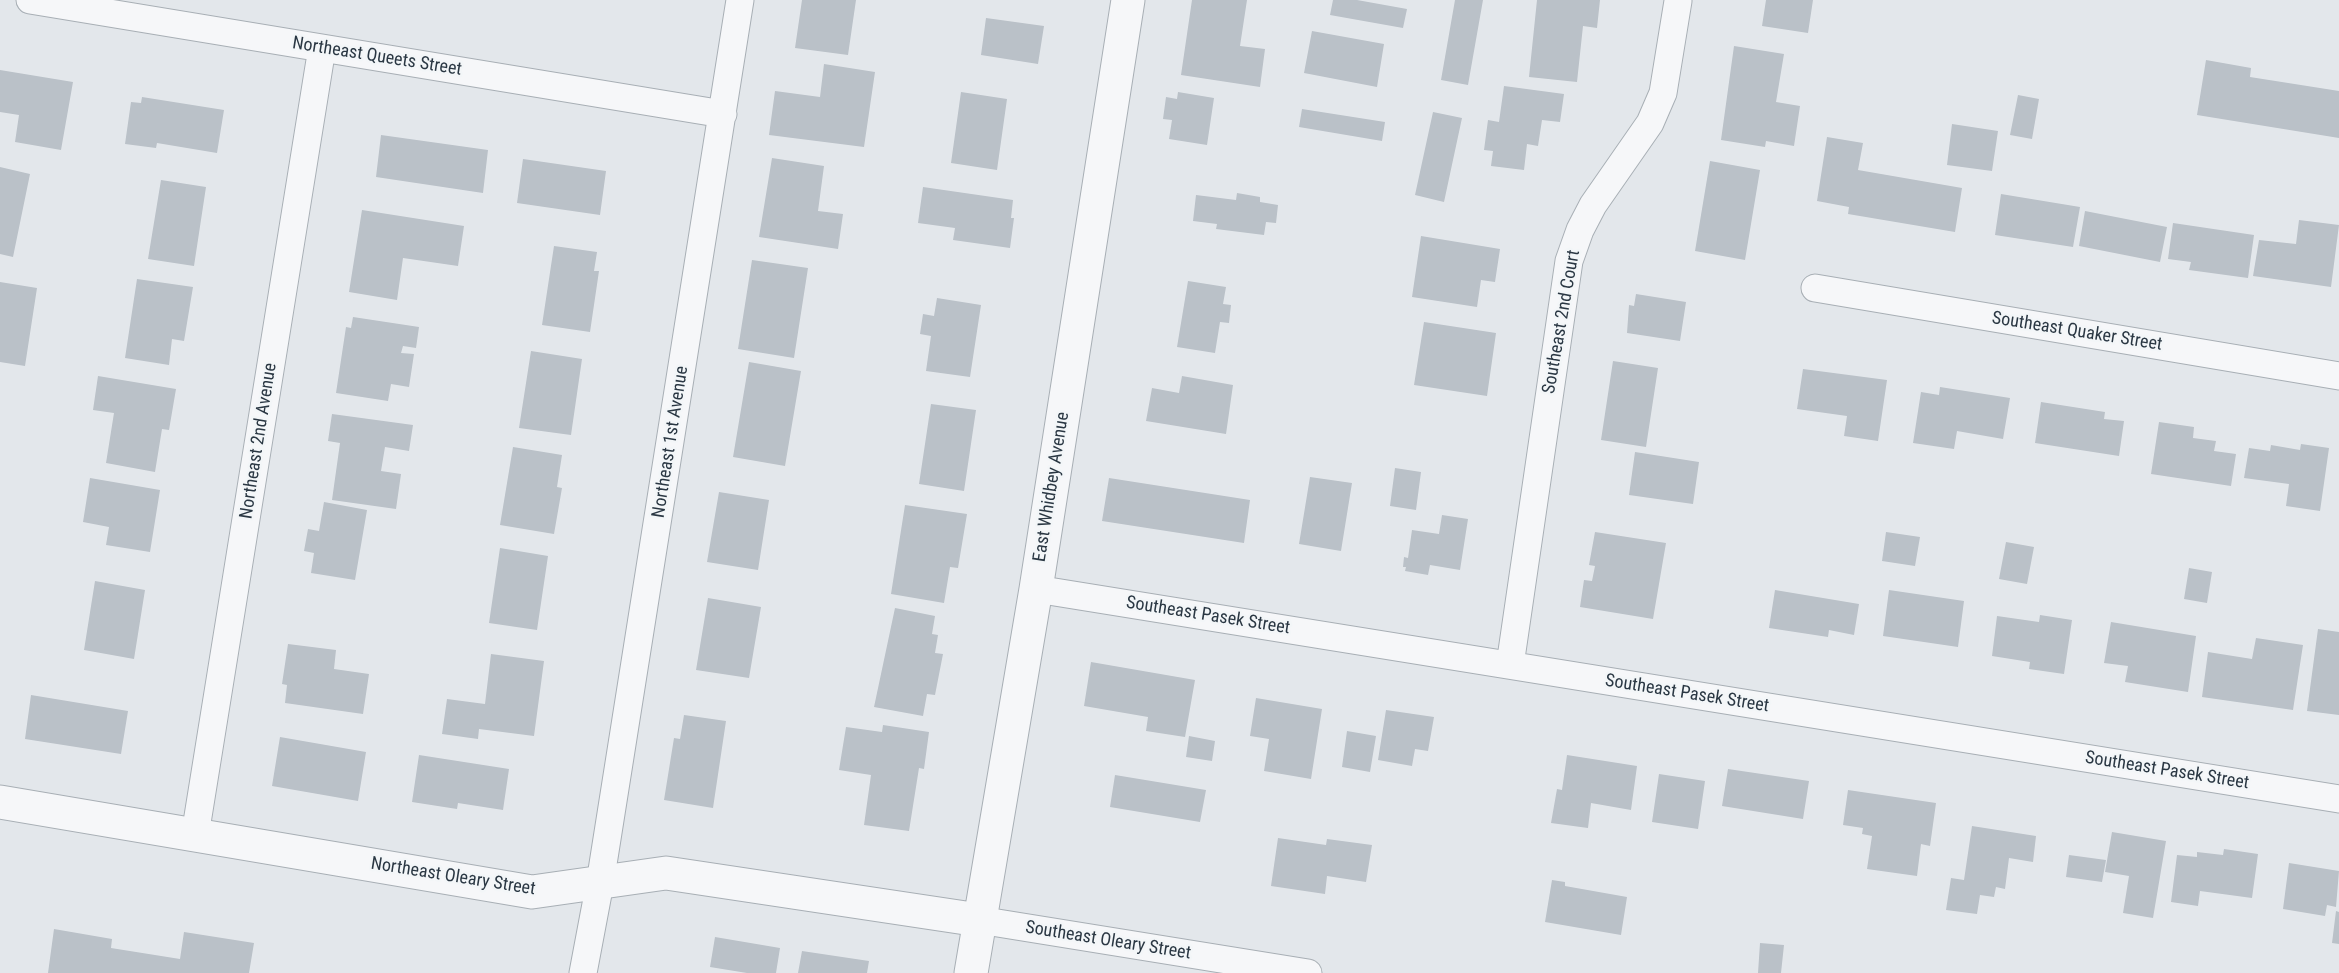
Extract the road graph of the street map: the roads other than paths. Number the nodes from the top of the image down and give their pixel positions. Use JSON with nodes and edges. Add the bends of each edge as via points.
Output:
{"nodes":[{"id":1,"x":30,"y":0,"type":"edge"},
{"id":2,"x":740,"y":0,"type":"edge"},
{"id":3,"x":1128,"y":0,"type":"edge"},
{"id":4,"x":1678,"y":1,"type":"edge"},
{"id":5,"x":322,"y":48,"type":"junction"},
{"id":6,"x":723,"y":114,"type":"junction"},
{"id":7,"x":1815,"y":288,"type":"dead end"},
{"id":8,"x":2339,"y":376,"type":"edge"},
{"id":9,"x":1036,"y":589,"type":"junction"},
{"id":10,"x":1510,"y":665,"type":"junction"},
{"id":11,"x":2339,"y":799,"type":"edge"},
{"id":12,"x":0,"y":802,"type":"edge"},
{"id":13,"x":195,"y":835,"type":"junction"},
{"id":14,"x":600,"y":883,"type":"junction"},
{"id":15,"x":979,"y":920,"type":"junction"},
{"id":16,"x":583,"y":973,"type":"edge"},
{"id":17,"x":970,"y":973,"type":"edge"},
{"id":18,"x":1308,"y":973,"type":"edge"}],
"edges":[{"from":1,"to":5,"type":"street","name":"Northeast Queets Street"},
{"from":2,"to":6,"type":"street","name":"Northeast 1st Avenue"},
{"from":3,"to":9,"type":"street","name":"East Whidbey Avenue"},
{"from":4,"to":10,"type":"street","name":"Southeast 2nd Court","via":[[1663,93],[1650,123],[1593,205],[1569,261]]},
{"from":5,"to":6,"type":"street","name":"Northeast Queets Street"},
{"from":5,"to":13,"type":"street","name":"Northeast 2nd Avenue"},
{"from":6,"to":14,"type":"street","name":"Northeast 1st Avenue"},
{"from":7,"to":8,"type":"street","name":"Southeast Quaker Street"},
{"from":9,"to":10,"type":"street","name":"Southeast Pasek Street"},
{"from":9,"to":15,"type":"street","name":"East Whidbey Avenue"},
{"from":10,"to":11,"type":"street","name":"Southeast Pasek Street"},
{"from":12,"to":13,"type":"street","name":"Northeast Oleary Street"},
{"from":13,"to":14,"type":"street","name":"Northeast Oleary Street","via":[[532,891]]},
{"from":14,"to":15,"type":"street","name":"Northeast Oleary Street","via":[[666,873]]},
{"from":14,"to":16,"type":"street","name":"Northeast 1st Avenue"},
{"from":15,"to":17,"type":"street","name":"East Whidbey Avenue"},
{"from":15,"to":18,"type":"street","name":"Southeast Oleary Street"}]}
